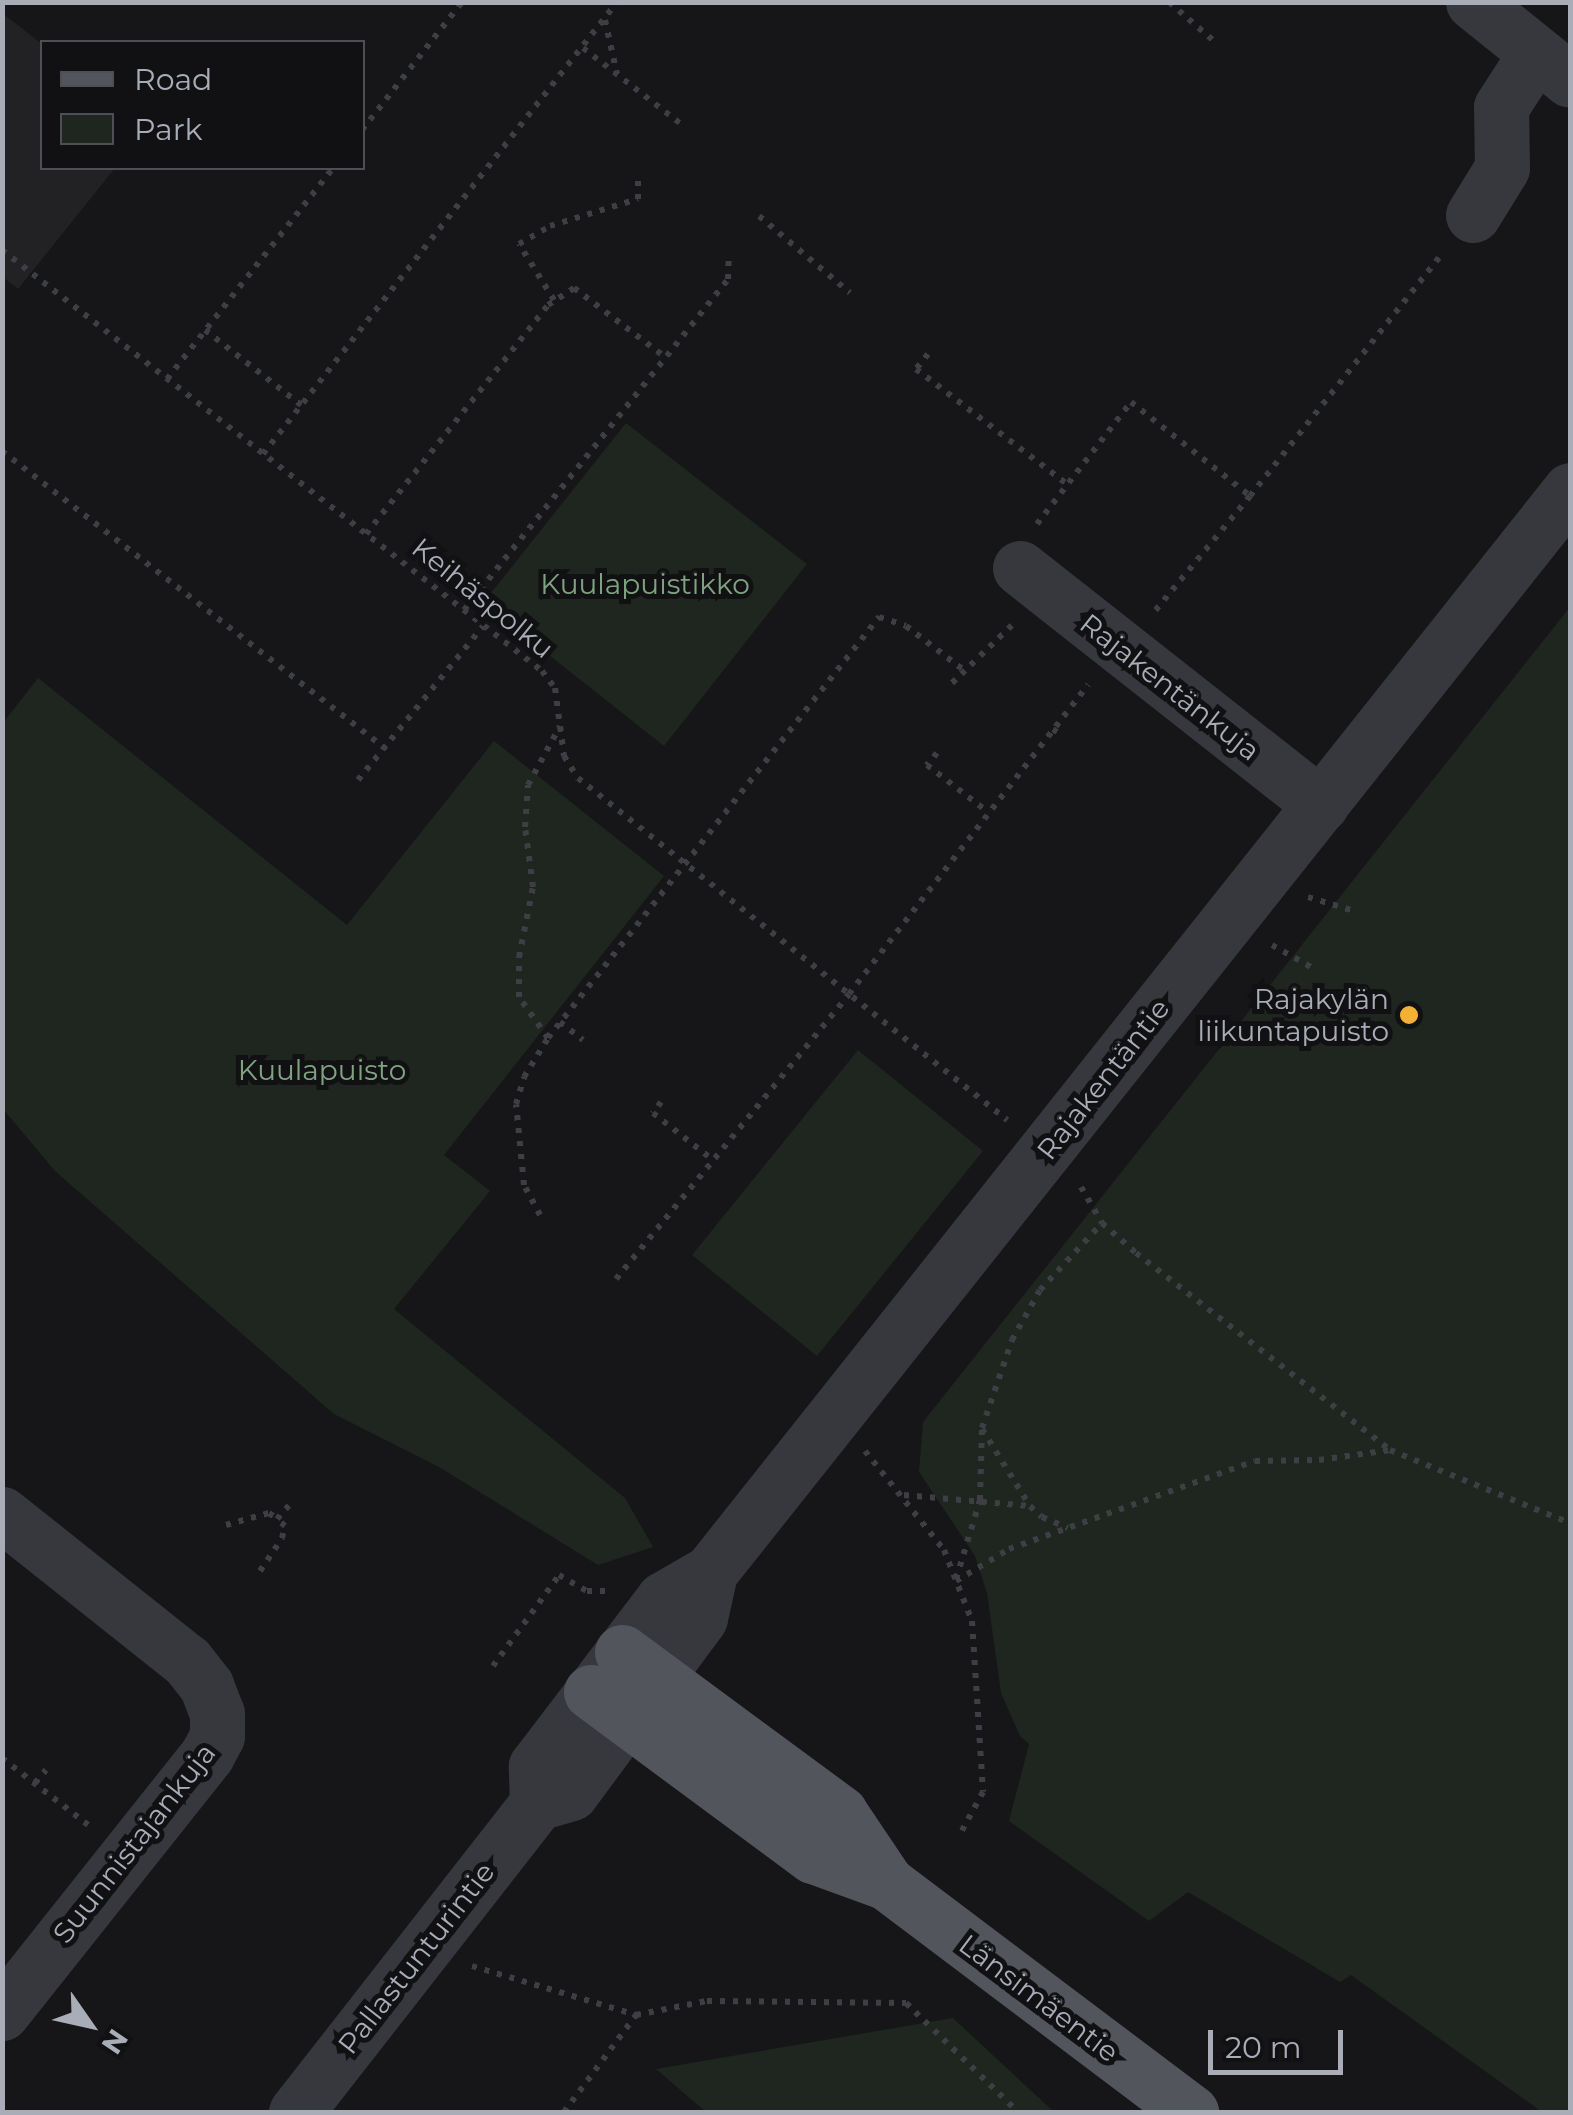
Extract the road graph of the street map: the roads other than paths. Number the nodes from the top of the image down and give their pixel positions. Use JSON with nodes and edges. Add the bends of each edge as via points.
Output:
{"nodes":[{"id":1,"x":1473,"y":2,"type":"edge"},
{"id":2,"x":1553,"y":67,"type":"edge"},
{"id":3,"x":1473,"y":215,"type":"road end"},
{"id":4,"x":1570,"y":490,"type":"edge"},
{"id":5,"x":1033,"y":562,"type":"road end"},
{"id":6,"x":1321,"y":806,"type":"junction"},
{"id":7,"x":2,"y":1514,"type":"edge"},
{"id":8,"x":624,"y":1685,"type":"junction"},
{"id":9,"x":2,"y":2012,"type":"edge"},
{"id":10,"x":296,"y":2112,"type":"edge"},
{"id":11,"x":1190,"y":2112,"type":"edge"}],
"edges":[{"from":1,"to":2,"type":"street"},
{"from":2,"to":3,"type":"street","via":[[1501,108],[1502,168]]},
{"from":4,"to":6,"type":"street","name":"Rajakentäntie"},
{"from":5,"to":6,"type":"street","name":"Rajakentänkuja","via":[[1123,649]]},
{"from":6,"to":8,"type":"street","name":"Rajakentäntie","via":[[710,1572],[700,1618]]},
{"from":7,"to":9,"type":"street","name":"Suunnistajankuja","via":[[187,1661],[206,1684],[217,1736]]},
{"from":8,"to":10,"type":"street","name":"Pallastunturintie","via":[[536,1766],[536,1802]]},
{"from":8,"to":11,"type":"main road","name":"Länsimäentie","via":[[840,1813],[887,1883]]}]}
